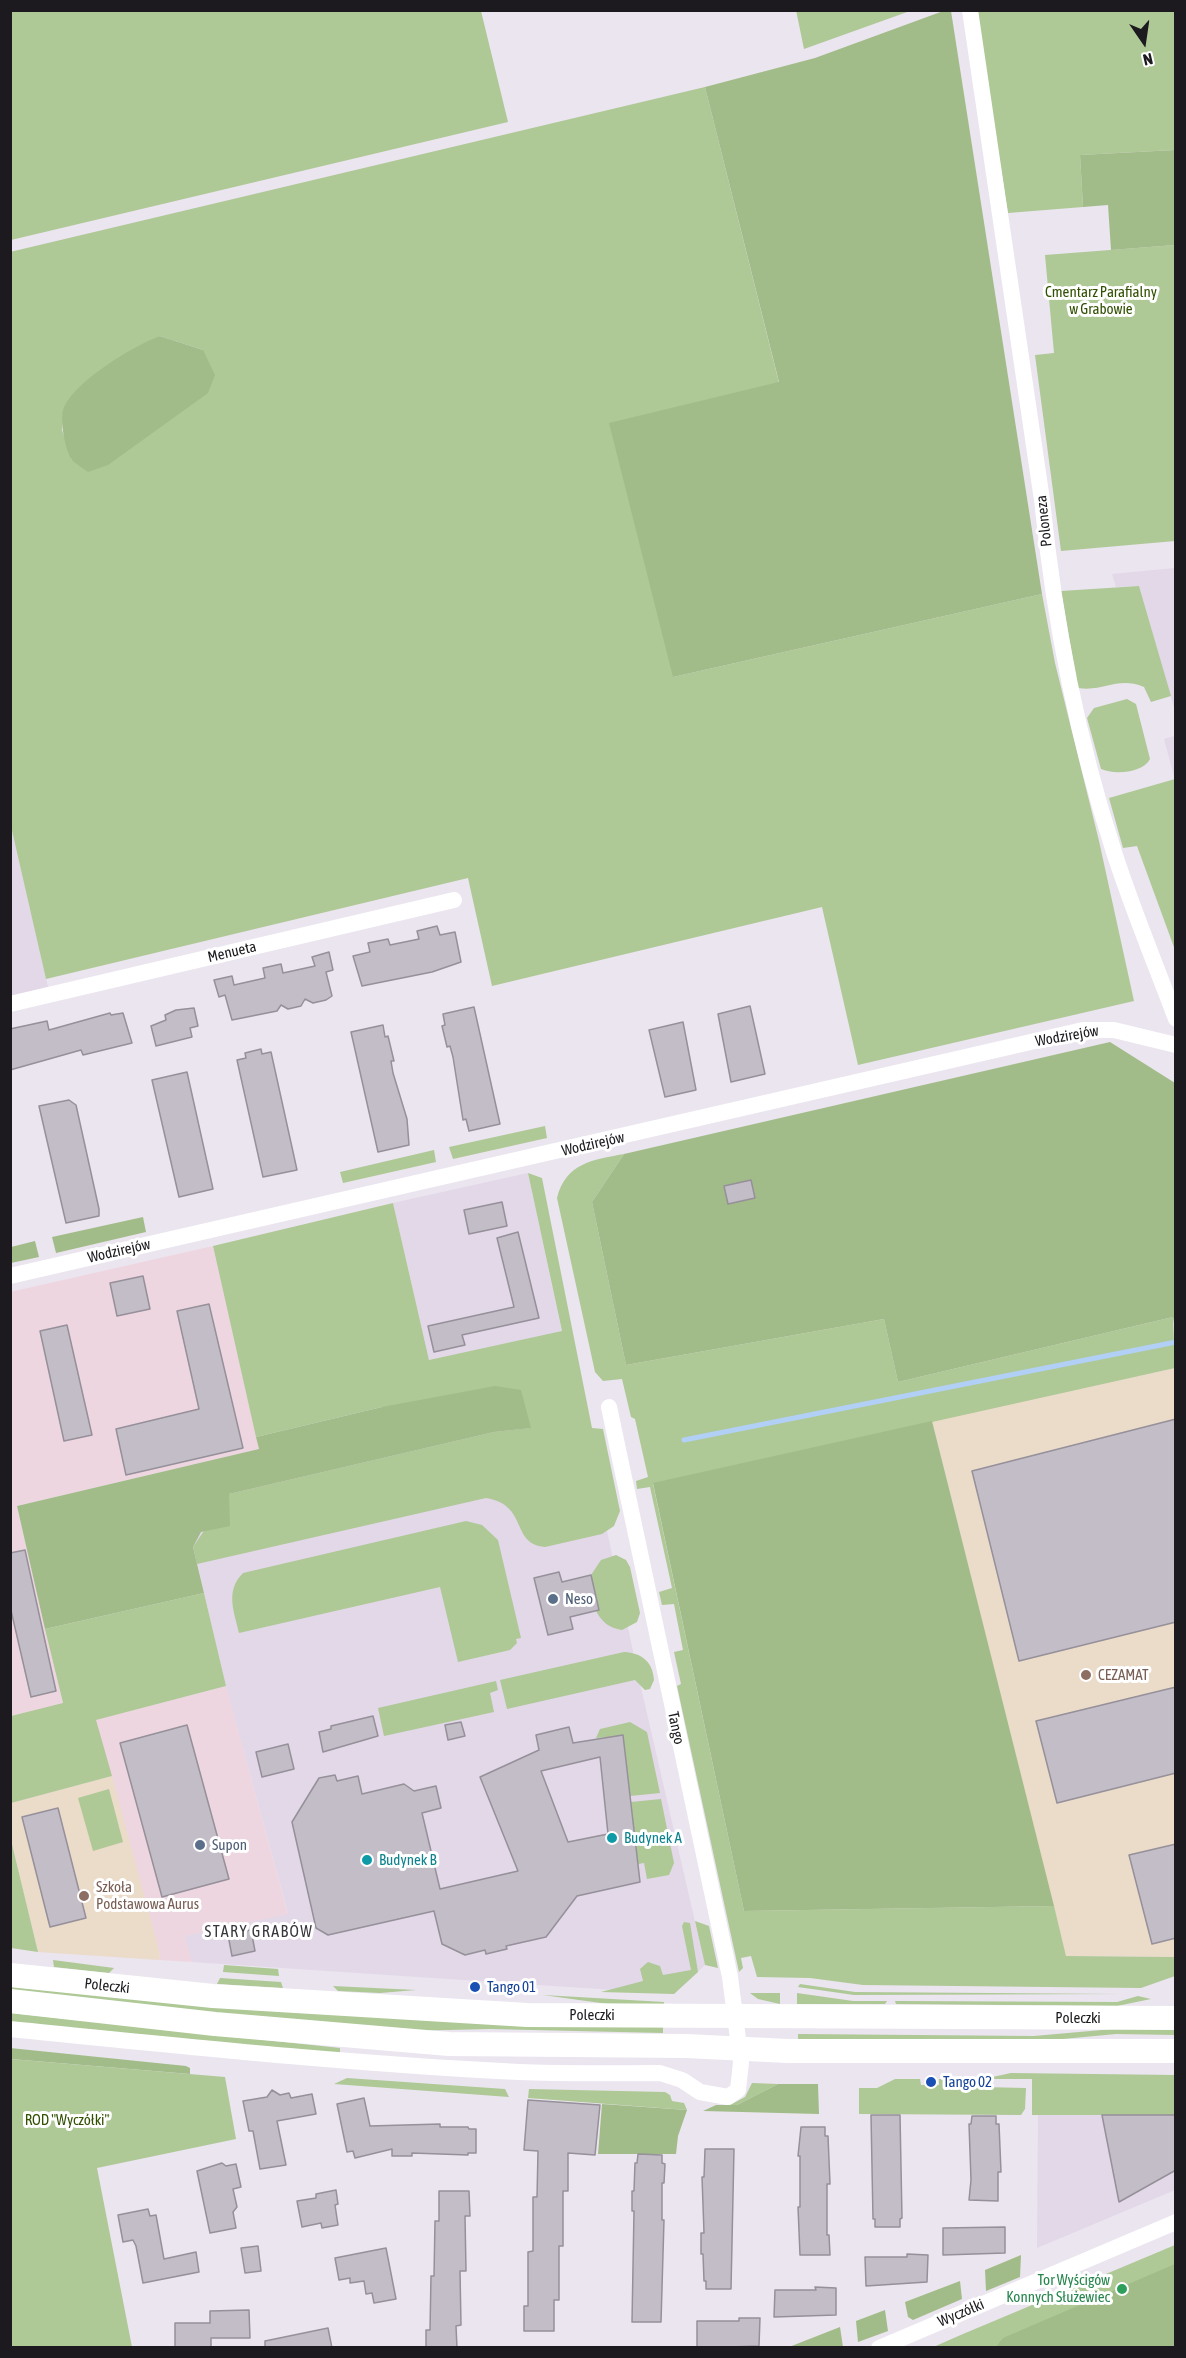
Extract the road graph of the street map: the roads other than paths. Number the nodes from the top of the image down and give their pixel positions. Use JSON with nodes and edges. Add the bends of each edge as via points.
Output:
{"nodes":[{"id":1,"x":969,"y":10,"type":"edge"},
{"id":2,"x":454,"y":900,"type":"dead end"},
{"id":3,"x":10,"y":1004,"type":"edge"},
{"id":4,"x":1176,"y":1019,"type":"edge"},
{"id":5,"x":1176,"y":1045,"type":"edge"},
{"id":6,"x":10,"y":1276,"type":"edge"},
{"id":7,"x":609,"y":1407,"type":"dead end"},
{"id":8,"x":10,"y":1975,"type":"edge"},
{"id":9,"x":10,"y":2001,"type":"edge"},
{"id":10,"x":736,"y":2016,"type":"junction"},
{"id":11,"x":1176,"y":2018,"type":"edge"},
{"id":12,"x":10,"y":2029,"type":"edge"},
{"id":13,"x":739,"y":2050,"type":"junction"},
{"id":14,"x":1176,"y":2051,"type":"edge"},
{"id":15,"x":1176,"y":2222,"type":"edge"},
{"id":16,"x":879,"y":2348,"type":"edge"}],
"edges":[{"from":1,"to":4,"type":"street","name":"Poloneza","via":[[1064,660],[1114,854]]},
{"from":2,"to":3,"type":"street","name":"Menueta"},
{"from":5,"to":6,"type":"street","name":"Wodzirejów","via":[[1114,1030],[1083,1030]]},
{"from":7,"to":10,"type":"street","name":"Tango"},
{"from":8,"to":10,"type":"main road","name":"Poleczki","via":[[213,1996],[497,2013]]},
{"from":9,"to":13,"type":"main road","name":"Poleczki","via":[[449,2044]]},
{"from":10,"to":11,"type":"main road","name":"Poleczki"},
{"from":10,"to":13,"type":"street","name":"Tango"},
{"from":12,"to":13,"type":"street","via":[[442,2068],[660,2073],[682,2080],[700,2092],[728,2097],[738,2090]]},
{"from":13,"to":14,"type":"main road","name":"Poleczki"},
{"from":15,"to":16,"type":"street","name":"Wyczółki"}]}
